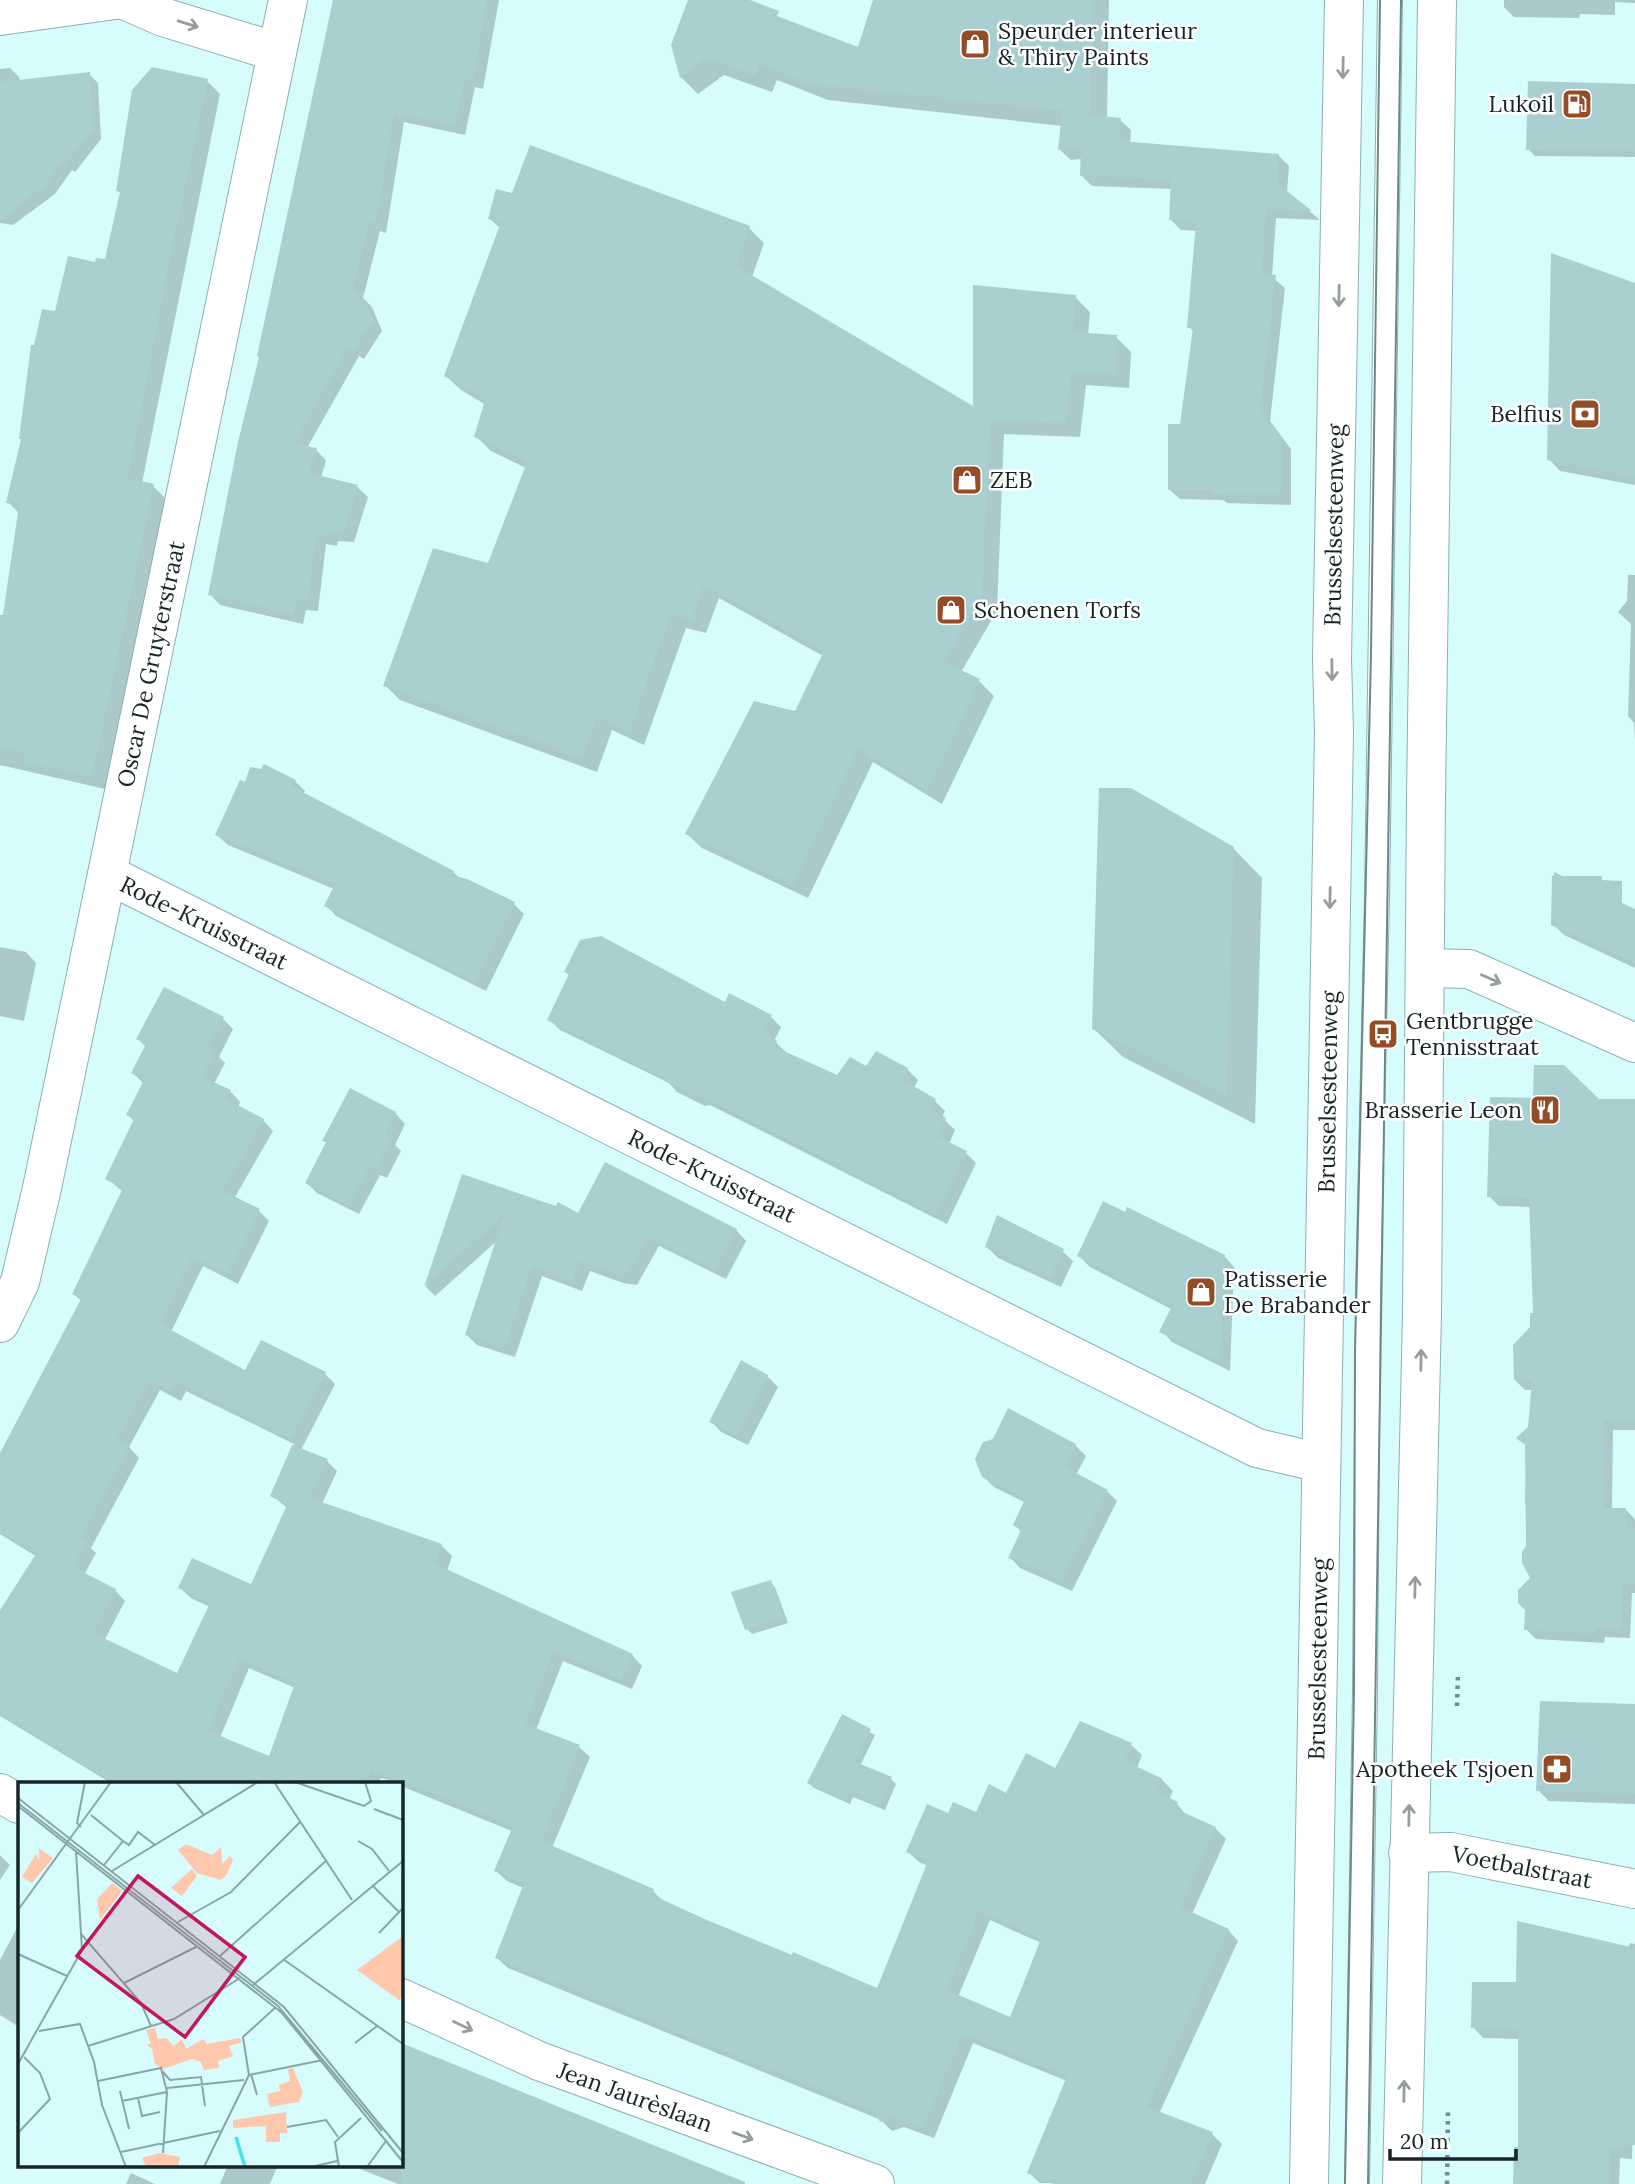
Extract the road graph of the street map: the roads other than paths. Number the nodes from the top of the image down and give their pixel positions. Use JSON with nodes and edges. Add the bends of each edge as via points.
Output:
{"nodes":[{"id":1,"x":116,"y":0,"type":"edge"},
{"id":2,"x":124,"y":0,"type":"edge"},
{"id":3,"x":288,"y":0,"type":"edge"},
{"id":4,"x":1344,"y":0,"type":"edge"},
{"id":5,"x":1390,"y":0,"type":"edge"},
{"id":6,"x":1437,"y":0,"type":"edge"},
{"id":7,"x":0,"y":16,"type":"edge"},
{"id":8,"x":277,"y":52,"type":"junction"},
{"id":9,"x":107,"y":874,"type":"junction"},
{"id":10,"x":1425,"y":968,"type":"junction"},
{"id":11,"x":1635,"y":1043,"type":"edge"},
{"id":12,"x":0,"y":1323,"type":"edge"},
{"id":13,"x":1321,"y":1463,"type":"junction"},
{"id":14,"x":0,"y":1793,"type":"edge"},
{"id":15,"x":18,"y":1803,"type":"edge"},
{"id":16,"x":1408,"y":1853,"type":"junction"},
{"id":17,"x":1635,"y":1889,"type":"edge"},
{"id":18,"x":402,"y":1998,"type":"edge"},
{"id":19,"x":875,"y":2184,"type":"edge"},
{"id":20,"x":1310,"y":2184,"type":"edge"},
{"id":21,"x":1357,"y":2184,"type":"edge"},
{"id":22,"x":1402,"y":2184,"type":"edge"}],
"edges":[{"from":1,"to":7,"type":"main road"},
{"from":2,"to":8,"type":"main road","one_way":true,"via":[[163,17]]},
{"from":3,"to":8,"type":"main road","name":"Oscar De Gruyterstraat"},
{"from":4,"to":13,"type":"main road","name":"Brusselsesteenweg","one_way":true},
{"from":5,"to":21,"type":"lane"},
{"from":6,"to":10,"type":"main road"},
{"from":8,"to":9,"type":"main road","name":"Oscar De Gruyterstraat"},
{"from":9,"to":12,"type":"main road","name":"Oscar De Gruyterstraat","via":[[20,1282]]},
{"from":9,"to":13,"type":"main road","name":"Rode-Kruisstraat","via":[[1257,1448]]},
{"from":10,"to":11,"type":"main road","one_way":true,"via":[[1469,968]]},
{"from":16,"to":10,"type":"main road","one_way":true,"via":[[1422,1314]]},
{"from":13,"to":20,"type":"main road","name":"Brusselsesteenweg"},
{"from":14,"to":15,"type":"main road"},
{"from":16,"to":17,"type":"main road","name":"Voetbalstraat","via":[[1451,1852]]},
{"from":22,"to":16,"type":"main road","one_way":true},
{"from":18,"to":19,"type":"main road","name":"Jean Jaurèslaan","one_way":true,"via":[[539,2062]]}]}
